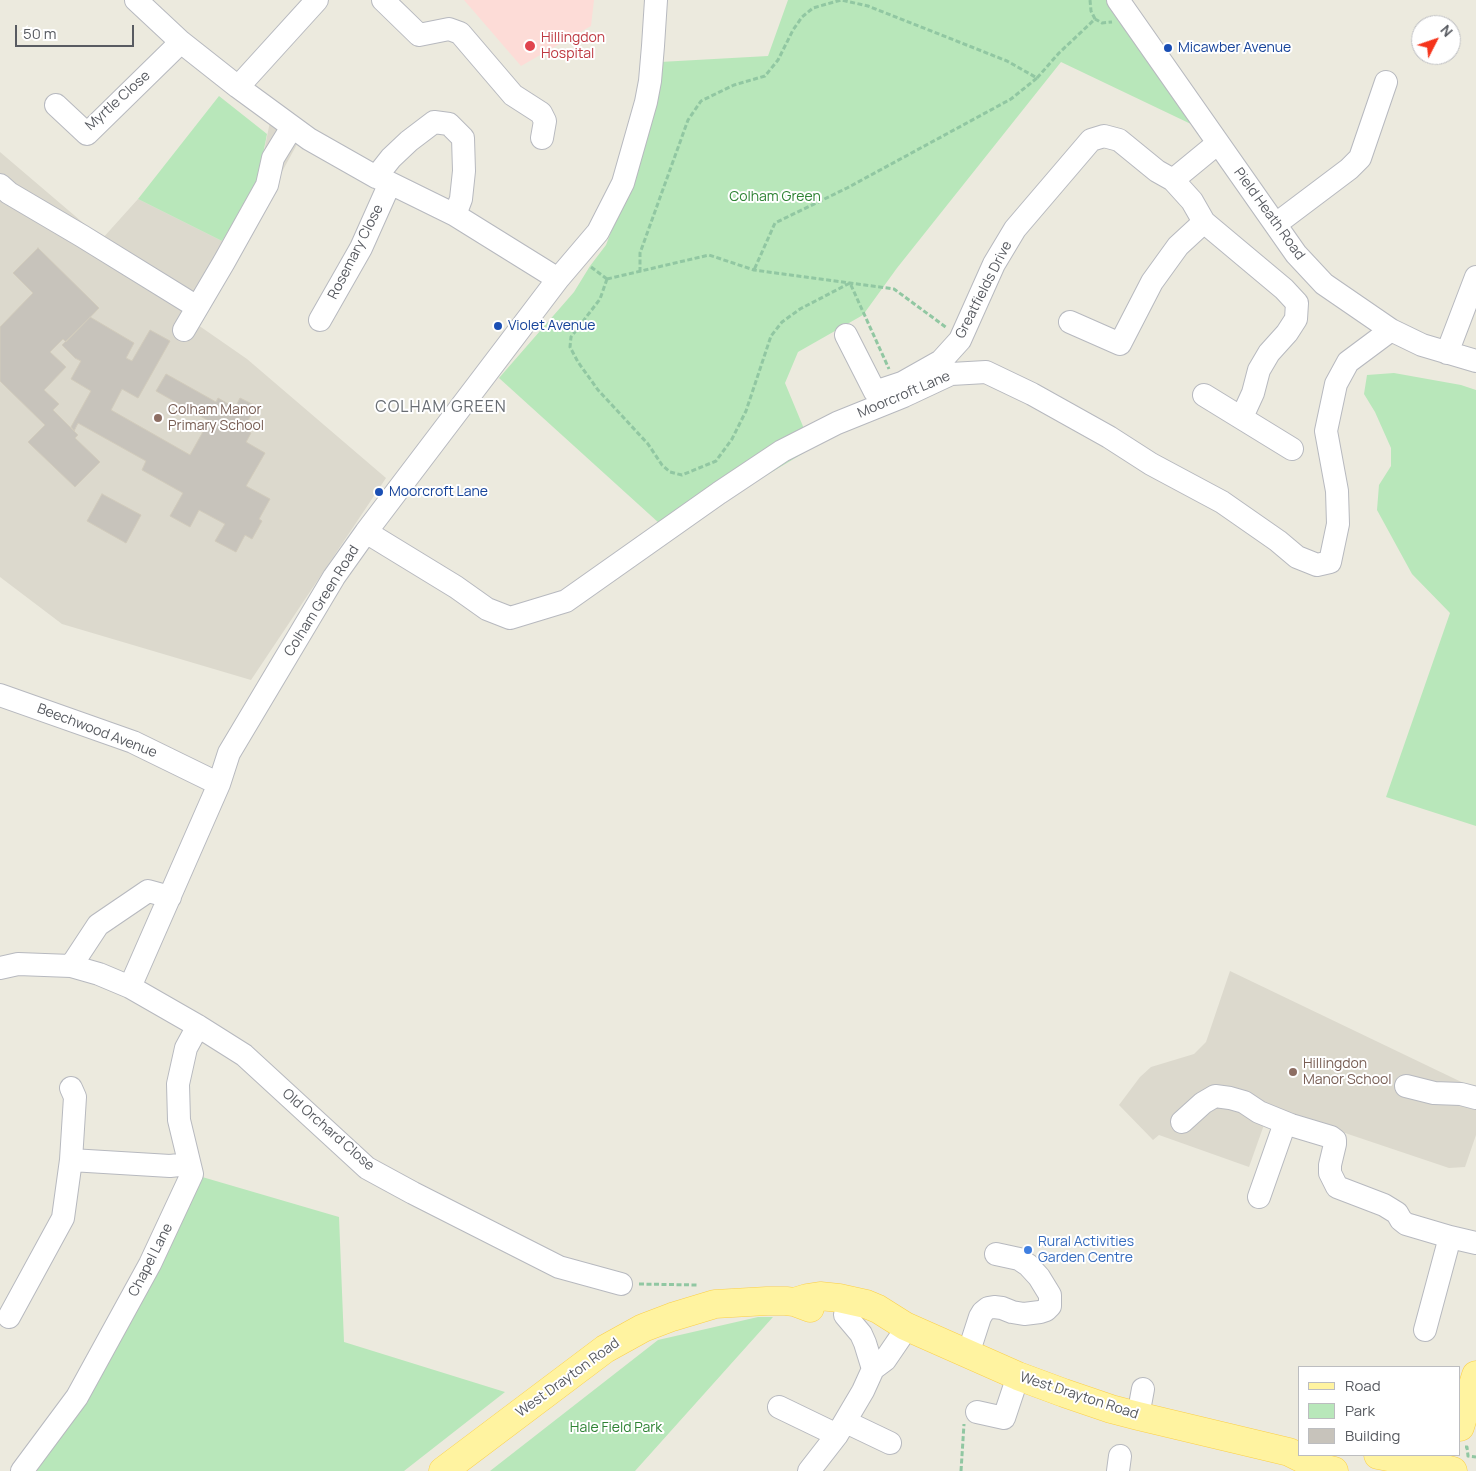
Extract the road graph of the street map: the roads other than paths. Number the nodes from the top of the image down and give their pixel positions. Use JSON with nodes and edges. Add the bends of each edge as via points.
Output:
{"nodes":[{"id":1,"x":136,"y":0,"type":"edge"},
{"id":2,"x":317,"y":0,"type":"edge"},
{"id":3,"x":382,"y":0,"type":"edge"},
{"id":4,"x":656,"y":0,"type":"edge"},
{"id":5,"x":1118,"y":5,"type":"edge"},
{"id":6,"x":181,"y":42,"type":"junction"},
{"id":7,"x":1386,"y":82,"type":"dead end"},
{"id":8,"x":238,"y":87,"type":"junction"},
{"id":9,"x":56,"y":105,"type":"dead end"},
{"id":10,"x":292,"y":127,"type":"junction"},
{"id":11,"x":542,"y":138,"type":"dead end"},
{"id":12,"x":1218,"y":143,"type":"junction"},
{"id":13,"x":383,"y":180,"type":"junction"},
{"id":14,"x":1172,"y":180,"type":"junction"},
{"id":15,"x":0,"y":185,"type":"edge"},
{"id":16,"x":455,"y":215,"type":"junction"},
{"id":17,"x":1204,"y":222,"type":"junction"},
{"id":18,"x":1276,"y":224,"type":"junction"},
{"id":19,"x":1476,"y":277,"type":"edge"},
{"id":20,"x":558,"y":279,"type":"junction"},
{"id":21,"x":197,"y":307,"type":"junction"},
{"id":22,"x":320,"y":320,"type":"dead end"},
{"id":23,"x":1070,"y":322,"type":"dead end"},
{"id":24,"x":184,"y":330,"type":"dead end"},
{"id":25,"x":1391,"y":330,"type":"junction"},
{"id":26,"x":846,"y":335,"type":"dead end"},
{"id":27,"x":1447,"y":353,"type":"junction"},
{"id":28,"x":1476,"y":361,"type":"edge"},
{"id":29,"x":1204,"y":395,"type":"dead end"},
{"id":30,"x":1242,"y":418,"type":"junction"},
{"id":31,"x":1292,"y":449,"type":"dead end"},
{"id":32,"x":366,"y":532,"type":"junction"},
{"id":33,"x":0,"y":695,"type":"edge"},
{"id":34,"x":219,"y":784,"type":"junction"},
{"id":35,"x":170,"y":897,"type":"junction"},
{"id":36,"x":71,"y":966,"type":"junction"},
{"id":37,"x":0,"y":968,"type":"edge"},
{"id":38,"x":130,"y":987,"type":"junction"},
{"id":39,"x":198,"y":1026,"type":"junction"},
{"id":40,"x":1406,"y":1086,"type":"dead end"},
{"id":41,"x":71,"y":1088,"type":"dead end"},
{"id":42,"x":1476,"y":1098,"type":"edge"},
{"id":43,"x":1182,"y":1122,"type":"dead end"},
{"id":44,"x":1285,"y":1122,"type":"junction"},
{"id":45,"x":71,"y":1160,"type":"junction"},
{"id":46,"x":189,"y":1164,"type":"junction"},
{"id":47,"x":1258,"y":1196,"type":"dead end"},
{"id":48,"x":1450,"y":1237,"type":"junction"},
{"id":49,"x":1476,"y":1243,"type":"edge"},
{"id":50,"x":996,"y":1254,"type":"dead end"},
{"id":51,"x":621,"y":1284,"type":"road end"},
{"id":52,"x":794,"y":1302,"type":"junction"},
{"id":53,"x":845,"y":1315,"type":"junction"},
{"id":54,"x":8,"y":1317,"type":"dead end"},
{"id":55,"x":905,"y":1326,"type":"junction"},
{"id":56,"x":1425,"y":1330,"type":"dead end"},
{"id":57,"x":968,"y":1354,"type":"junction"},
{"id":58,"x":873,"y":1369,"type":"junction"},
{"id":59,"x":1476,"y":1375,"type":"edge"},
{"id":60,"x":1018,"y":1376,"type":"junction"},
{"id":61,"x":1143,"y":1389,"type":"dead end"},
{"id":62,"x":779,"y":1407,"type":"dead end"},
{"id":63,"x":977,"y":1412,"type":"road end"},
{"id":64,"x":1462,"y":1415,"type":"edge"},
{"id":65,"x":1138,"y":1416,"type":"junction"},
{"id":66,"x":842,"y":1428,"type":"junction"},
{"id":67,"x":890,"y":1443,"type":"dead end"},
{"id":68,"x":1294,"y":1451,"type":"edge"},
{"id":69,"x":1302,"y":1456,"type":"edge"},
{"id":70,"x":1383,"y":1456,"type":"edge"},
{"id":71,"x":1455,"y":1456,"type":"edge"},
{"id":72,"x":22,"y":1471,"type":"edge"},
{"id":73,"x":443,"y":1471,"type":"edge"},
{"id":74,"x":809,"y":1471,"type":"edge"},
{"id":75,"x":1334,"y":1471,"type":"edge"},
{"id":76,"x":1454,"y":1471,"type":"edge"}],
"edges":[{"from":1,"to":6,"type":"street"},
{"from":2,"to":8,"type":"street"},
{"from":3,"to":11,"type":"street","via":[[419,36],[449,29],[460,33],[513,95],[541,113],[545,122]]},
{"from":4,"to":20,"type":"street","name":"Colham Green Road","via":[[650,81],[623,183],[594,236]]},
{"from":5,"to":12,"type":"street","name":"Pield Heath Road"},
{"from":6,"to":8,"type":"street"},
{"from":6,"to":9,"type":"street","name":"Myrtle Close","via":[[86,134]]},
{"from":7,"to":18,"type":"street","via":[[1360,158]]},
{"from":8,"to":10,"type":"street"},
{"from":10,"to":13,"type":"street"},
{"from":10,"to":21,"type":"street","via":[[273,158],[267,185]]},
{"from":12,"to":14,"type":"street"},
{"from":12,"to":18,"type":"street","name":"Pield Heath Road"},
{"from":13,"to":16,"type":"street"},
{"from":13,"to":16,"type":"street","name":"Rosemary Close","via":[[391,158],[409,141],[434,122],[449,124],[463,138],[464,171],[461,199]]},
{"from":13,"to":22,"type":"street","name":"Rosemary Close","via":[[361,248]]},
{"from":14,"to":17,"type":"street","name":"Greatfields Drive","via":[[1192,201]]},
{"from":14,"to":26,"type":"street","name":"Greatfields Drive","via":[[1119,140],[1104,136],[1091,140],[1016,229],[994,264],[960,340],[940,361],[902,383],[875,392]]},
{"from":15,"to":21,"type":"street"},
{"from":16,"to":20,"type":"street"},
{"from":17,"to":23,"type":"street","via":[[1178,246],[1152,282],[1120,344]]},
{"from":17,"to":30,"type":"street","name":"Greatfields Drive","via":[[1297,303],[1296,319],[1259,370]]},
{"from":18,"to":25,"type":"street","name":"Pield Heath Road","via":[[1296,254],[1324,284]]},
{"from":19,"to":27,"type":"street"},
{"from":20,"to":32,"type":"street","name":"Colham Green Road"},
{"from":21,"to":24,"type":"street"},
{"from":25,"to":27,"type":"street","name":"Pield Heath Road"},
{"from":25,"to":32,"type":"street","name":"Moorcroft Lane","via":[[1348,362],[1336,384],[1326,431],[1337,491],[1338,524],[1330,562],[1317,565],[1297,557],[1222,502],[1032,394],[986,372],[951,374],[782,450],[566,601],[510,618],[487,608]]},
{"from":27,"to":28,"type":"street","name":"Pield Heath Road"},
{"from":29,"to":30,"type":"street"},
{"from":30,"to":31,"type":"street"},
{"from":32,"to":34,"type":"street","name":"Colham Green Road","via":[[334,577],[229,753]]},
{"from":33,"to":34,"type":"street","name":"Beechwood Avenue","via":[[133,742]]},
{"from":34,"to":35,"type":"street","name":"Colham Green Road"},
{"from":35,"to":36,"type":"street","via":[[148,891],[98,925]]},
{"from":35,"to":38,"type":"street","name":"Colham Green Road"},
{"from":36,"to":37,"type":"street","name":"Old Orchard Close","via":[[18,964]]},
{"from":36,"to":38,"type":"street","name":"Old Orchard Close"},
{"from":38,"to":39,"type":"street","name":"Old Orchard Close"},
{"from":39,"to":46,"type":"street","name":"Chapel Lane","via":[[186,1048],[178,1084],[179,1120]]},
{"from":39,"to":51,"type":"street","name":"Old Orchard Close","via":[[244,1055],[367,1168],[559,1267]]},
{"from":40,"to":42,"type":"street"},
{"from":41,"to":45,"type":"street","via":[[75,1097]]},
{"from":43,"to":44,"type":"street","via":[[1215,1096],[1244,1102]]},
{"from":44,"to":47,"type":"street"},
{"from":44,"to":48,"type":"street","via":[[1335,1140],[1330,1174],[1337,1187],[1391,1208],[1406,1224]]},
{"from":45,"to":46,"type":"street","via":[[170,1166]]},
{"from":45,"to":54,"type":"street","via":[[63,1218]]},
{"from":46,"to":72,"type":"street","name":"Chapel Lane","via":[[192,1174],[146,1272],[77,1397]]},
{"from":48,"to":49,"type":"street"},
{"from":48,"to":56,"type":"street"},
{"from":50,"to":57,"type":"street","via":[[1019,1259],[1028,1265],[1050,1295],[1050,1306],[1040,1312],[1024,1314],[988,1308],[980,1317]]},
{"from":52,"to":53,"type":"main road","name":"West Drayton Road","via":[[814,1310]]},
{"from":52,"to":55,"type":"main road","name":"West Drayton Road","via":[[820,1296],[839,1298],[866,1304]]},
{"from":52,"to":73,"type":"main road","name":"West Drayton Road","via":[[715,1304],[629,1335],[605,1349]]},
{"from":53,"to":55,"type":"main road","name":"West Drayton Road"},
{"from":53,"to":58,"type":"street","via":[[866,1343]]},
{"from":55,"to":57,"type":"main road","name":"West Drayton Road"},
{"from":55,"to":58,"type":"street","via":[[885,1360]]},
{"from":57,"to":60,"type":"main road","name":"West Drayton Road"},
{"from":58,"to":66,"type":"street"},
{"from":59,"to":64,"type":"main road"},
{"from":60,"to":63,"type":"street","via":[[1004,1418]]},
{"from":60,"to":65,"type":"main road","name":"West Drayton Road"},
{"from":61,"to":65,"type":"street"},
{"from":62,"to":66,"type":"street"},
{"from":65,"to":68,"type":"main road","name":"West Drayton Road"},
{"from":66,"to":67,"type":"street"},
{"from":66,"to":74,"type":"street"},
{"from":69,"to":75,"type":"main road","name":"West Drayton Road","via":[[1321,1468]]},
{"from":70,"to":76,"type":"main road"},
{"from":71,"to":76,"type":"main road"}]}
